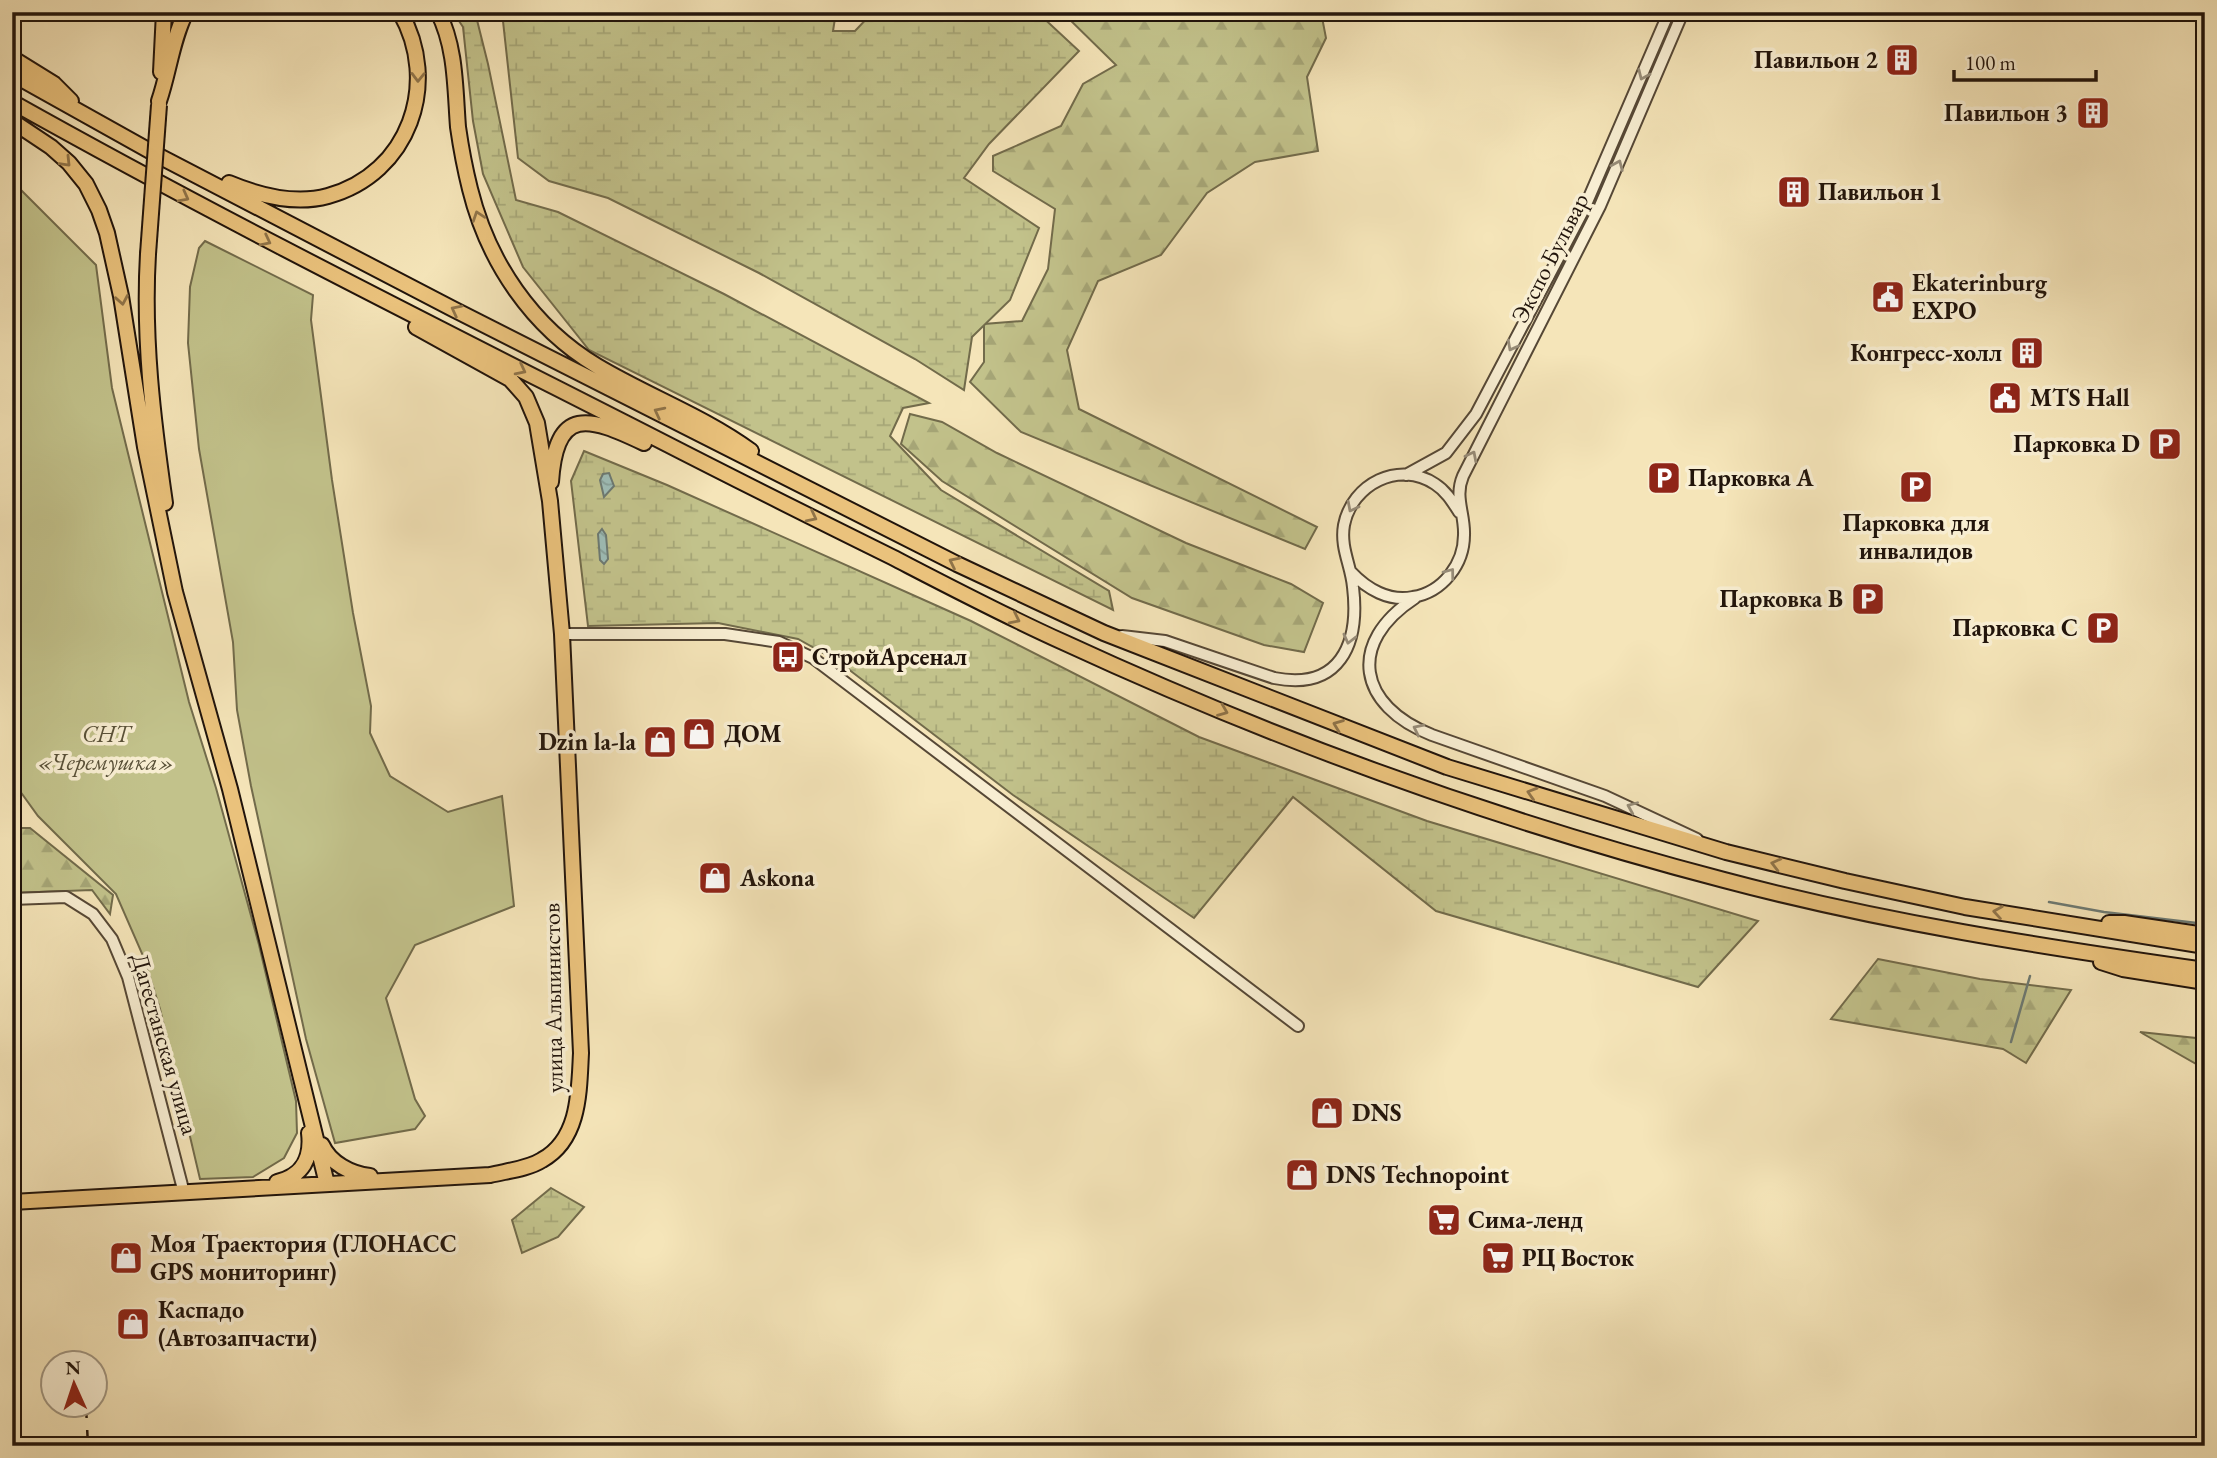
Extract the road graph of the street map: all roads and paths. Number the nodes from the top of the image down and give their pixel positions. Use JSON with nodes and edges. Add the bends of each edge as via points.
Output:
{"nodes":[{"id":1,"x":155,"y":12,"type":"edge"},
{"id":2,"x":164,"y":12,"type":"edge"},
{"id":3,"x":186,"y":12,"type":"edge"},
{"id":4,"x":400,"y":12,"type":"edge"},
{"id":5,"x":438,"y":12,"type":"edge"},
{"id":6,"x":1669,"y":12,"type":"edge"},
{"id":7,"x":1683,"y":12,"type":"edge"},
{"id":8,"x":162,"y":53,"type":"junction"},
{"id":9,"x":12,"y":58,"type":"edge"},
{"id":10,"x":12,"y":74,"type":"edge"},
{"id":11,"x":12,"y":102,"type":"edge"},
{"id":12,"x":159,"y":103,"type":"junction"},
{"id":13,"x":85,"y":114,"type":"junction"},
{"id":14,"x":12,"y":121,"type":"edge"},
{"id":15,"x":157,"y":155,"type":"junction"},
{"id":16,"x":329,"y":273,"type":"junction"},
{"id":17,"x":783,"y":474,"type":"junction"},
{"id":18,"x":1406,"y":475,"type":"junction"},
{"id":19,"x":550,"y":501,"type":"junction"},
{"id":20,"x":782,"y":503,"type":"junction"},
{"id":21,"x":1462,"y":521,"type":"junction"},
{"id":22,"x":1351,"y":572,"type":"junction"},
{"id":23,"x":1417,"y":597,"type":"junction"},
{"id":24,"x":1104,"y":633,"type":"junction"},
{"id":25,"x":562,"y":634,"type":"junction"},
{"id":26,"x":196,"y":666,"type":"junction"},
{"id":27,"x":1715,"y":848,"type":"junction"},
{"id":28,"x":12,"y":899,"type":"edge"},
{"id":29,"x":2066,"y":923,"type":"junction"},
{"id":30,"x":2205,"y":935,"type":"edge"},
{"id":31,"x":2205,"y":947,"type":"edge"},
{"id":32,"x":2059,"y":949,"type":"junction"},
{"id":33,"x":2205,"y":970,"type":"edge"},
{"id":34,"x":2205,"y":982,"type":"edge"},
{"id":35,"x":1298,"y":1027,"type":"dead end"},
{"id":36,"x":303,"y":1086,"type":"junction"},
{"id":37,"x":312,"y":1120,"type":"junction"},
{"id":38,"x":410,"y":1179,"type":"junction"},
{"id":39,"x":327,"y":1184,"type":"junction"},
{"id":40,"x":235,"y":1190,"type":"junction"},
{"id":41,"x":184,"y":1193,"type":"junction"},
{"id":42,"x":12,"y":1202,"type":"edge"}],
"edges":[{"from":1,"to":8,"type":"main road"},
{"from":2,"to":8,"type":"main road"},
{"from":3,"to":12,"type":"main road","via":[[177,30]]},
{"from":4,"to":15,"type":"main road","one_way":true,"via":[[415,45],[415,106],[410,125],[390,158],[358,183],[326,197],[284,199],[248,191]]},
{"from":17,"to":5,"type":"main road","one_way":true,"via":[[728,434],[582,356],[548,329],[518,293],[489,244],[471,191],[459,130],[453,60]]},
{"from":6,"to":18,"type":"street","name":"Экспо Бульвар","one_way":true,"via":[[1584,209],[1476,414],[1446,453]]},
{"from":21,"to":7,"type":"street","name":"Экспо Бульвар","one_way":true,"via":[[1458,492],[1463,476],[1600,206]]},
{"from":8,"to":12,"type":"main road"},
{"from":9,"to":13,"type":"main road","via":[[54,84]]},
{"from":10,"to":13,"type":"main road"},
{"from":11,"to":16,"type":"main road","one_way":true},
{"from":12,"to":26,"type":"main road","bridge":true,"via":[[145,300],[153,414]]},
{"from":13,"to":15,"type":"main road"},
{"from":14,"to":26,"type":"main road","one_way":true,"via":[[69,163],[86,184],[107,233],[145,447],[175,592]]},
{"from":17,"to":15,"type":"main road","one_way":true},
{"from":16,"to":19,"type":"main road","via":[[360,298],[502,374],[519,388],[537,423]]},
{"from":16,"to":20,"type":"main road","one_way":true},
{"from":24,"to":17,"type":"main road","one_way":true},
{"from":18,"to":21,"type":"street","via":[[1441,489]]},
{"from":18,"to":22,"type":"street","name":"Экспо Бульвар","one_way":true,"via":[[1378,481],[1353,501],[1343,540]]},
{"from":19,"to":20,"type":"main road","via":[[558,441],[569,427],[584,422],[606,425],[737,488]]},
{"from":19,"to":25,"type":"main road","name":"улица Альпинистов"},
{"from":20,"to":32,"type":"main road","one_way":true,"via":[[1062,642],[1409,783],[1720,879],[1838,909]]},
{"from":23,"to":21,"type":"street","name":"Экспо Бульвар","one_way":true,"via":[[1453,571],[1462,549]]},
{"from":22,"to":23,"type":"street","via":[[1384,595]]},
{"from":22,"to":24,"type":"street","name":"Экспо Бульвар","one_way":true,"via":[[1354,608],[1348,646],[1335,666],[1312,680],[1274,678],[1165,641]]},
{"from":27,"to":23,"type":"street","name":"Экспо Бульвар","one_way":true,"via":[[1605,796],[1418,730],[1394,715],[1371,683],[1373,645],[1389,619]]},
{"from":27,"to":24,"type":"main road","one_way":true,"via":[[1447,767]]},
{"from":25,"to":35,"type":"street","via":[[725,634],[779,642],[803,653]]},
{"from":25,"to":38,"type":"main road","name":"улица Альпинистов","via":[[581,1053],[579,1097],[572,1124],[555,1151],[540,1162],[490,1175]]},
{"from":26,"to":36,"type":"main road"},
{"from":29,"to":27,"type":"main road","one_way":true,"via":[[1965,907]]},
{"from":28,"to":41,"type":"street","name":"Дагестанская улица","via":[[66,897],[93,914],[112,939],[132,989]]},
{"from":29,"to":30,"type":"main road","via":[[2124,923]]},
{"from":29,"to":31,"type":"main road"},
{"from":32,"to":33,"type":"main road"},
{"from":32,"to":34,"type":"main road","via":[[2123,969]]},
{"from":36,"to":37,"type":"main road"},
{"from":36,"to":40,"type":"main road","via":[[310,1151],[303,1167],[284,1180]]},
{"from":37,"to":38,"type":"main road","via":[[325,1151],[336,1163],[364,1176]]},
{"from":37,"to":39,"type":"main road"},
{"from":38,"to":39,"type":"main road","name":"улица Альпинистов"},
{"from":39,"to":40,"type":"main road","name":"улица Альпинистов"},
{"from":40,"to":41,"type":"main road","name":"улица Альпинистов"},
{"from":41,"to":42,"type":"main road","name":"улица Альпинистов"}]}
